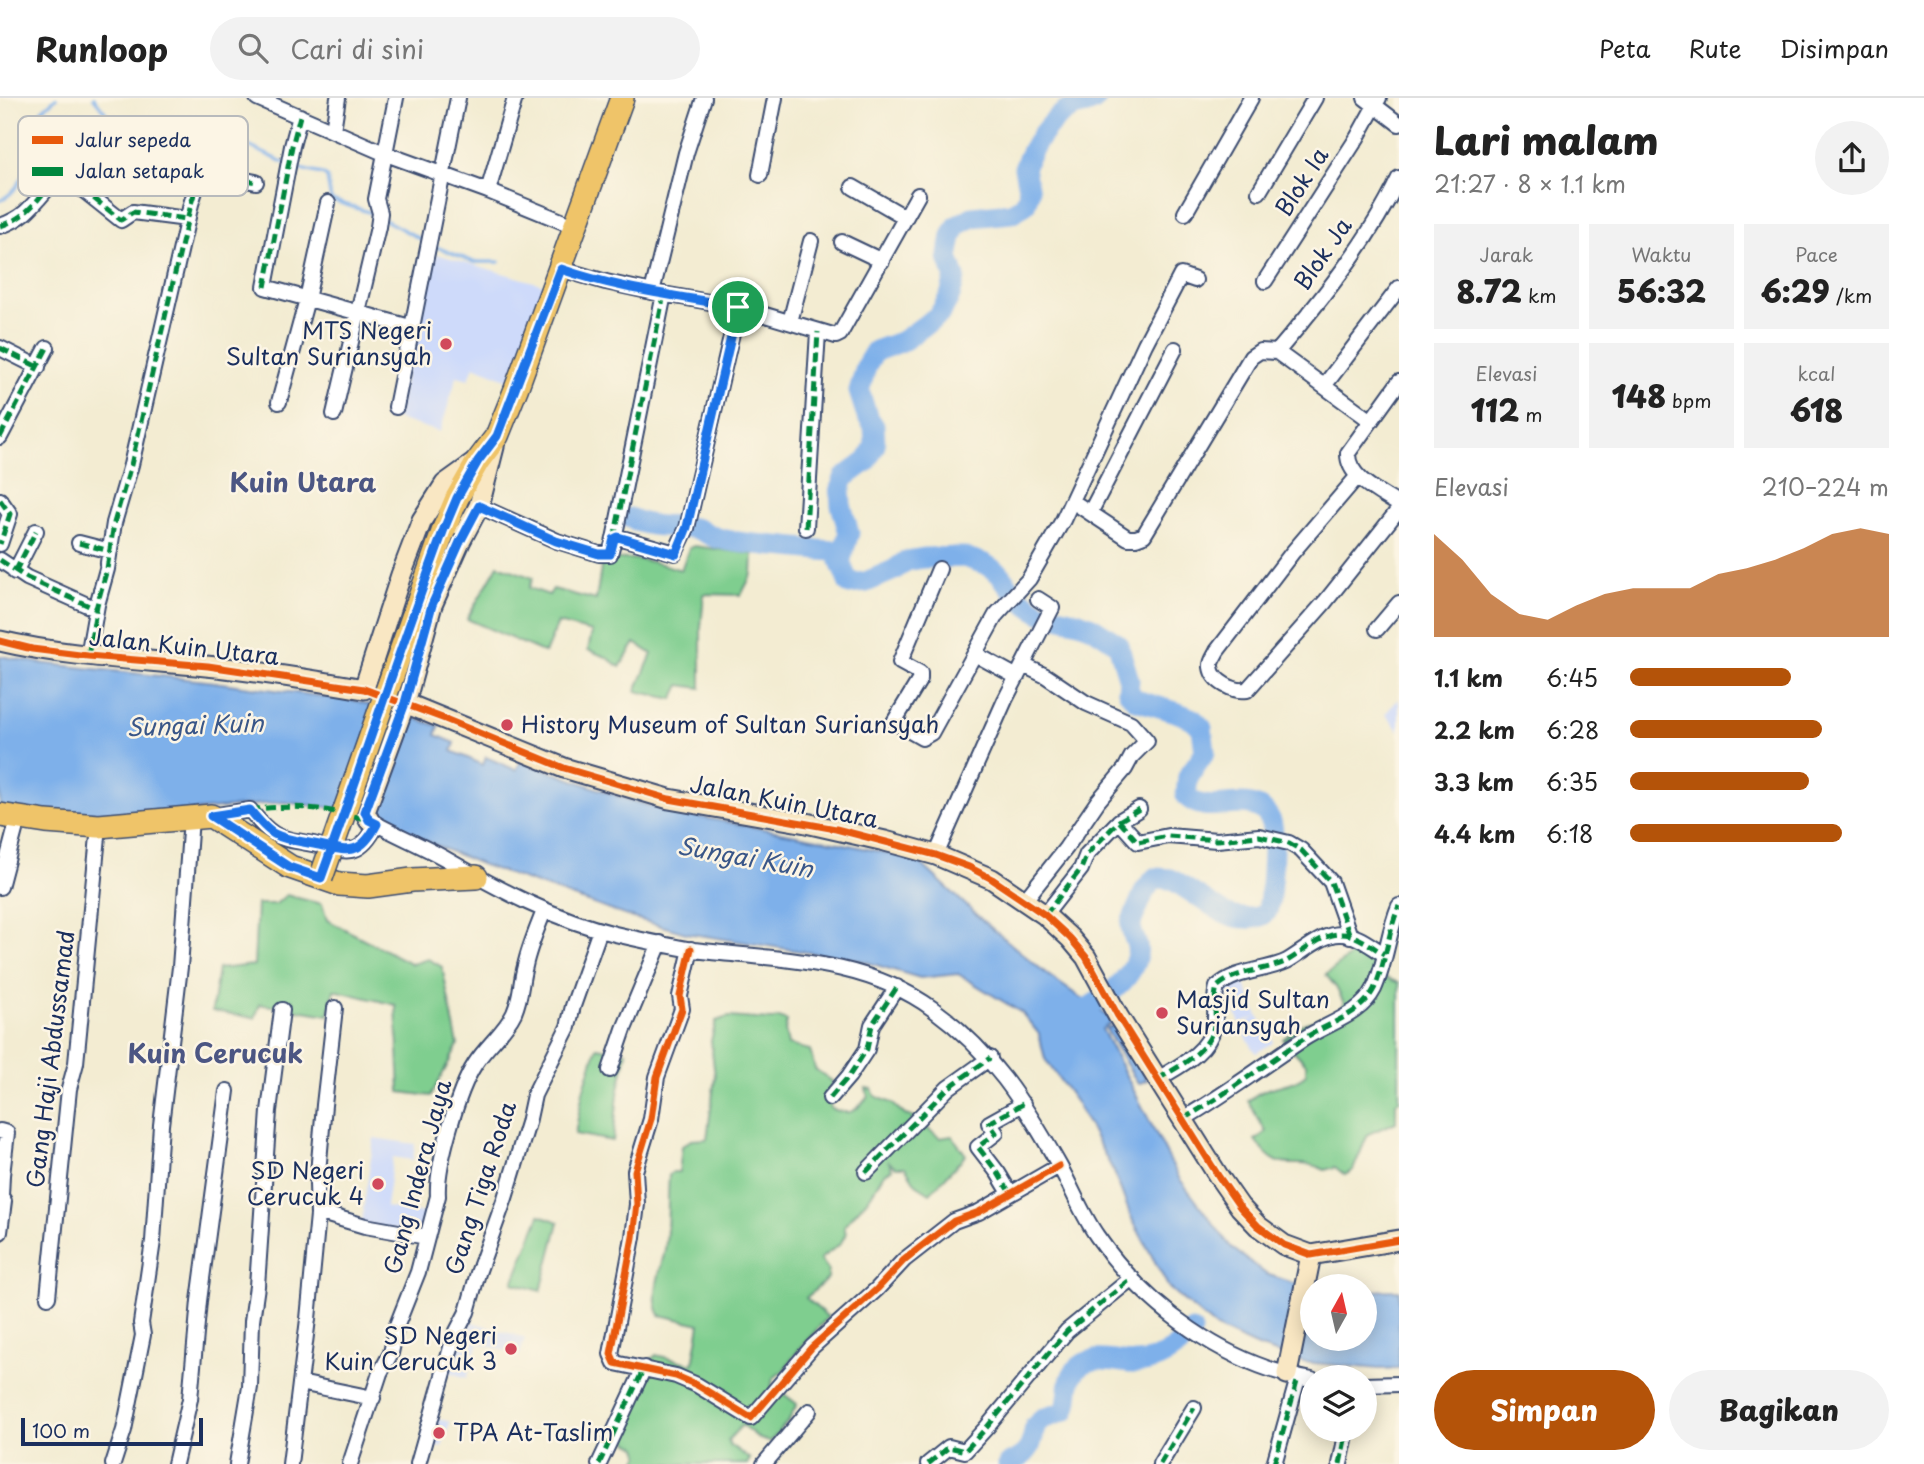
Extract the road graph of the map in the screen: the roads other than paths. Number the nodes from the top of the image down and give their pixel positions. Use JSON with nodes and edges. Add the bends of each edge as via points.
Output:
{"nodes":[{"id":1,"x":257,"y":98,"type":"edge"},
{"id":2,"x":338,"y":98,"type":"edge"},
{"id":3,"x":396,"y":98,"type":"edge"},
{"id":4,"x":458,"y":98,"type":"edge"},
{"id":5,"x":515,"y":98,"type":"edge"},
{"id":6,"x":622,"y":98,"type":"edge"},
{"id":7,"x":704,"y":98,"type":"edge"},
{"id":8,"x":775,"y":98,"type":"edge"},
{"id":9,"x":1251,"y":98,"type":"edge"},
{"id":10,"x":1315,"y":98,"type":"edge"},
{"id":11,"x":1373,"y":101,"type":"edge"},
{"id":12,"x":300,"y":116,"type":"junction"},
{"id":13,"x":1399,"y":124,"type":"edge"},
{"id":14,"x":333,"y":130,"type":"junction"},
{"id":15,"x":386,"y":154,"type":"junction"},
{"id":16,"x":442,"y":175,"type":"junction"},
{"id":17,"x":760,"y":176,"type":"dead end"},
{"id":18,"x":1399,"y":177,"type":"edge"},
{"id":19,"x":248,"y":180,"type":"edge"},
{"id":20,"x":256,"y":182,"type":"dead end"},
{"id":21,"x":853,"y":187,"type":"dead end"},
{"id":22,"x":488,"y":191,"type":"junction"},
{"id":23,"x":1259,"y":192,"type":"dead end"},
{"id":24,"x":918,"y":195,"type":"dead end"},
{"id":25,"x":43,"y":196,"type":"edge"},
{"id":26,"x":91,"y":196,"type":"edge"},
{"id":27,"x":194,"y":196,"type":"edge"},
{"id":28,"x":328,"y":203,"type":"dead end"},
{"id":29,"x":1185,"y":213,"type":"dead end"},
{"id":30,"x":905,"y":217,"type":"junction"},
{"id":31,"x":187,"y":219,"type":"junction"},
{"id":32,"x":0,"y":226,"type":"edge"},
{"id":33,"x":576,"y":227,"type":"junction"},
{"id":34,"x":811,"y":241,"type":"dead end"},
{"id":35,"x":842,"y":242,"type":"dead end"},
{"id":36,"x":882,"y":261,"type":"junction"},
{"id":37,"x":561,"y":269,"type":"junction"},
{"id":38,"x":1195,"y":280,"type":"dead end"},
{"id":39,"x":1265,"y":281,"type":"dead end"},
{"id":40,"x":1399,"y":288,"type":"edge"},
{"id":41,"x":658,"y":293,"type":"junction"},
{"id":42,"x":307,"y":299,"type":"junction"},
{"id":43,"x":738,"y":307,"type":"junction"},
{"id":44,"x":358,"y":314,"type":"junction"},
{"id":45,"x":790,"y":322,"type":"junction"},
{"id":46,"x":410,"y":327,"type":"junction"},
{"id":47,"x":818,"y":332,"type":"junction"},
{"id":48,"x":0,"y":348,"type":"edge"},
{"id":49,"x":47,"y":348,"type":"dead end"},
{"id":50,"x":1175,"y":349,"type":"dead end"},
{"id":51,"x":1277,"y":352,"type":"junction"},
{"id":52,"x":38,"y":367,"type":"junction"},
{"id":53,"x":1399,"y":382,"type":"edge"},
{"id":54,"x":1324,"y":386,"type":"junction"},
{"id":55,"x":279,"y":402,"type":"dead end"},
{"id":56,"x":396,"y":407,"type":"dead end"},
{"id":57,"x":334,"y":414,"type":"dead end"},
{"id":58,"x":1370,"y":420,"type":"junction"},
{"id":59,"x":497,"y":436,"type":"junction"},
{"id":60,"x":0,"y":438,"type":"edge"},
{"id":61,"x":478,"y":461,"type":"junction"},
{"id":62,"x":1357,"y":477,"type":"junction"},
{"id":63,"x":0,"y":500,"type":"edge"},
{"id":64,"x":1072,"y":501,"type":"junction"},
{"id":65,"x":479,"y":506,"type":"junction"},
{"id":66,"x":1399,"y":507,"type":"edge"},
{"id":67,"x":1090,"y":513,"type":"junction"},
{"id":68,"x":807,"y":528,"type":"dead end"},
{"id":69,"x":36,"y":531,"type":"dead end"},
{"id":70,"x":614,"y":539,"type":"junction"},
{"id":71,"x":79,"y":542,"type":"dead end"},
{"id":72,"x":0,"y":544,"type":"edge"},
{"id":73,"x":110,"y":551,"type":"junction"},
{"id":74,"x":0,"y":560,"type":"edge"},
{"id":75,"x":939,"y":569,"type":"dead end"},
{"id":76,"x":15,"y":572,"type":"junction"},
{"id":77,"x":1038,"y":599,"type":"dead end"},
{"id":78,"x":1399,"y":603,"type":"edge"},
{"id":79,"x":96,"y":609,"type":"junction"},
{"id":80,"x":1377,"y":629,"type":"dead end"},
{"id":81,"x":0,"y":641,"type":"edge"},
{"id":82,"x":975,"y":654,"type":"junction"},
{"id":83,"x":88,"y":656,"type":"junction"},
{"id":84,"x":1020,"y":671,"type":"junction"},
{"id":85,"x":404,"y":706,"type":"junction"},
{"id":86,"x":1139,"y":809,"type":"dead end"},
{"id":87,"x":9,"y":817,"type":"edge"},
{"id":88,"x":201,"y":817,"type":"junction"},
{"id":89,"x":370,"y":819,"type":"junction"},
{"id":90,"x":1119,"y":821,"type":"junction"},
{"id":91,"x":99,"y":826,"type":"junction"},
{"id":92,"x":936,"y":855,"type":"junction"},
{"id":93,"x":476,"y":877,"type":"junction"},
{"id":94,"x":321,"y":878,"type":"junction"},
{"id":95,"x":0,"y":887,"type":"edge"},
{"id":96,"x":1025,"y":900,"type":"junction"},
{"id":97,"x":1398,"y":910,"type":"edge"},
{"id":98,"x":544,"y":911,"type":"junction"},
{"id":99,"x":1045,"y":915,"type":"junction"},
{"id":100,"x":600,"y":930,"type":"junction"},
{"id":101,"x":1350,"y":936,"type":"junction"},
{"id":102,"x":660,"y":943,"type":"junction"},
{"id":103,"x":691,"y":949,"type":"junction"},
{"id":104,"x":1384,"y":954,"type":"junction"},
{"id":105,"x":897,"y":988,"type":"junction"},
{"id":106,"x":335,"y":1008,"type":"dead end"},
{"id":107,"x":282,"y":1010,"type":"dead end"},
{"id":108,"x":990,"y":1058,"type":"junction"},
{"id":109,"x":610,"y":1070,"type":"dead end"},
{"id":110,"x":1158,"y":1079,"type":"junction"},
{"id":111,"x":227,"y":1091,"type":"dead end"},
{"id":112,"x":830,"y":1098,"type":"dead end"},
{"id":113,"x":1023,"y":1104,"type":"junction"},
{"id":114,"x":1183,"y":1119,"type":"junction"},
{"id":115,"x":0,"y":1131,"type":"edge"},
{"id":116,"x":1059,"y":1166,"type":"junction"},
{"id":117,"x":866,"y":1172,"type":"dead end"},
{"id":118,"x":1010,"y":1193,"type":"junction"},
{"id":119,"x":318,"y":1215,"type":"junction"},
{"id":120,"x":0,"y":1232,"type":"edge"},
{"id":121,"x":427,"y":1237,"type":"junction"},
{"id":122,"x":1399,"y":1240,"type":"edge"},
{"id":123,"x":1311,"y":1260,"type":"junction"},
{"id":124,"x":1132,"y":1278,"type":"junction"},
{"id":125,"x":48,"y":1297,"type":"dead end"},
{"id":126,"x":644,"y":1368,"type":"junction"},
{"id":127,"x":1297,"y":1373,"type":"edge"},
{"id":128,"x":300,"y":1383,"type":"junction"},
{"id":129,"x":1399,"y":1384,"type":"edge"},
{"id":130,"x":1377,"y":1385,"type":"edge"},
{"id":131,"x":373,"y":1398,"type":"junction"},
{"id":132,"x":1195,"y":1408,"type":"dead end"},
{"id":133,"x":809,"y":1411,"type":"dead end"},
{"id":134,"x":1345,"y":1442,"type":"edge"},
{"id":135,"x":113,"y":1464,"type":"edge"},
{"id":136,"x":175,"y":1464,"type":"edge"},
{"id":137,"x":237,"y":1464,"type":"edge"},
{"id":138,"x":290,"y":1464,"type":"edge"},
{"id":139,"x":350,"y":1464,"type":"edge"},
{"id":140,"x":418,"y":1464,"type":"edge"},
{"id":141,"x":599,"y":1464,"type":"edge"},
{"id":142,"x":764,"y":1464,"type":"edge"},
{"id":143,"x":928,"y":1464,"type":"edge"},
{"id":144,"x":1160,"y":1464,"type":"edge"},
{"id":145,"x":1274,"y":1464,"type":"edge"},
{"id":146,"x":1340,"y":1464,"type":"edge"}],
"edges":[{"from":1,"to":12,"type":"street"},
{"from":2,"to":14,"type":"street"},
{"from":3,"to":15,"type":"street"},
{"from":4,"to":16,"type":"street"},
{"from":5,"to":22,"type":"street"},
{"from":6,"to":33,"type":"main road"},
{"from":7,"to":41,"type":"street","via":[[686,153]]},
{"from":8,"to":17,"type":"street"},
{"from":9,"to":29,"type":"street"},
{"from":10,"to":23,"type":"street"},
{"from":11,"to":13,"type":"street"},
{"from":11,"to":39,"type":"street","name":"Blok Ia","via":[[1357,138]]},
{"from":12,"to":14,"type":"street"},
{"from":12,"to":42,"type":"street","via":[[265,287]]},
{"from":14,"to":15,"type":"street"},
{"from":15,"to":16,"type":"street"},
{"from":15,"to":44,"type":"street","via":[[376,200],[380,216]]},
{"from":16,"to":22,"type":"street"},
{"from":16,"to":46,"type":"street"},
{"from":18,"to":51,"type":"street","name":"Blok Ja","via":[[1346,265]]},
{"from":19,"to":20,"type":"street"},
{"from":21,"to":30,"type":"street"},
{"from":22,"to":33,"type":"street"},
{"from":24,"to":30,"type":"street"},
{"from":25,"to":32,"type":"street"},
{"from":26,"to":31,"type":"street","via":[[121,220],[133,212]]},
{"from":27,"to":31,"type":"street"},
{"from":28,"to":42,"type":"street"},
{"from":30,"to":36,"type":"street"},
{"from":31,"to":73,"type":"street"},
{"from":33,"to":37,"type":"main road"},
{"from":34,"to":45,"type":"street"},
{"from":35,"to":36,"type":"street"},
{"from":36,"to":47,"type":"street","via":[[840,334]]},
{"from":37,"to":41,"type":"street"},
{"from":37,"to":59,"type":"main road"},
{"from":38,"to":64,"type":"street","via":[[1181,275]]},
{"from":40,"to":54,"type":"street"},
{"from":41,"to":43,"type":"street"},
{"from":41,"to":70,"type":"street"},
{"from":42,"to":44,"type":"street"},
{"from":42,"to":55,"type":"street"},
{"from":43,"to":45,"type":"street"},
{"from":43,"to":70,"type":"street","via":[[687,527],[677,551],[674,554]]},
{"from":44,"to":46,"type":"street"},
{"from":44,"to":57,"type":"street"},
{"from":45,"to":47,"type":"street"},
{"from":46,"to":56,"type":"street"},
{"from":47,"to":68,"type":"street"},
{"from":48,"to":52,"type":"street"},
{"from":49,"to":52,"type":"street"},
{"from":50,"to":67,"type":"street"},
{"from":51,"to":54,"type":"street"},
{"from":51,"to":67,"type":"street","via":[[1260,351],[1251,357],[1144,535],[1128,538]]},
{"from":52,"to":60,"type":"street"},
{"from":53,"to":58,"type":"street"},
{"from":54,"to":58,"type":"street"},
{"from":58,"to":62,"type":"street","via":[[1348,453]]},
{"from":59,"to":61,"type":"main road"},
{"from":59,"to":65,"type":"street"},
{"from":61,"to":83,"type":"street","name":"Jalan Kuin Utara","via":[[445,484],[422,520],[364,689],[208,666]]},
{"from":61,"to":94,"type":"main road","bridge":true,"via":[[444,529]]},
{"from":62,"to":66,"type":"street"},
{"from":62,"to":66,"type":"street","via":[[1217,651],[1212,671],[1224,684],[1247,690],[1325,602]]},
{"from":63,"to":72,"type":"street","via":[[10,514]]},
{"from":64,"to":67,"type":"street"},
{"from":64,"to":82,"type":"street","via":[[1026,582],[1002,607]]},
{"from":65,"to":70,"type":"street","via":[[556,541],[599,554],[610,554]]},
{"from":65,"to":85,"type":"street","via":[[432,605]]},
{"from":69,"to":76,"type":"street"},
{"from":71,"to":73,"type":"street"},
{"from":73,"to":79,"type":"street"},
{"from":74,"to":76,"type":"street"},
{"from":75,"to":82,"type":"street","via":[[900,662],[920,673],[920,678],[894,722],[920,737],[929,737]]},
{"from":76,"to":79,"type":"street"},
{"from":77,"to":84,"type":"street","via":[[1052,608]]},
{"from":78,"to":80,"type":"street"},
{"from":79,"to":83,"type":"street"},
{"from":81,"to":83,"type":"street","name":"Jalan Kuin Utara"},
{"from":82,"to":84,"type":"street"},
{"from":84,"to":92,"type":"street"},
{"from":84,"to":96,"type":"street","via":[[1046,676],[1086,703],[1131,723],[1147,741]]},
{"from":85,"to":89,"type":"street"},
{"from":85,"to":92,"type":"street","name":"Jalan Kuin Utara","via":[[532,757],[669,799],[806,823]]},
{"from":86,"to":90,"type":"street"},
{"from":87,"to":91,"type":"main road"},
{"from":87,"to":95,"type":"street"},
{"from":88,"to":89,"type":"street","via":[[250,810],[282,839],[345,852],[370,837]]},
{"from":88,"to":91,"type":"main road"},
{"from":88,"to":94,"type":"main road","via":[[289,867]]},
{"from":88,"to":135,"type":"street","via":[[161,1125],[143,1335]]},
{"from":89,"to":93,"type":"street"},
{"from":90,"to":99,"type":"street","via":[[1087,854],[1081,869]]},
{"from":90,"to":101,"type":"street","via":[[1138,842],[1168,836],[1217,841],[1264,837],[1289,843],[1331,882]]},
{"from":91,"to":125,"type":"street","name":"Gang Haji Abdussamad"},
{"from":92,"to":96,"type":"street","name":"Jalan Kuin Utara","via":[[992,879]]},
{"from":93,"to":94,"type":"main road","via":[[368,886]]},
{"from":93,"to":98,"type":"street"},
{"from":96,"to":99,"type":"street","name":"Jalan Kuin Utara"},
{"from":97,"to":104,"type":"street"},
{"from":98,"to":100,"type":"street"},
{"from":98,"to":121,"type":"street","name":"Gang Indera Jaya","via":[[512,1017],[464,1081],[440,1165],[438,1196]]},
{"from":99,"to":110,"type":"street","name":"Jalan Kuin Utara","via":[[1097,973]]},
{"from":100,"to":102,"type":"street"},
{"from":100,"to":140,"type":"street","name":"Gang Tiga Roda","via":[[568,1027],[534,1095],[467,1312],[454,1337]]},
{"from":101,"to":104,"type":"street"},
{"from":101,"to":110,"type":"street","via":[[1330,936],[1285,962],[1223,981],[1215,992],[1215,1024],[1210,1036],[1196,1056]]},
{"from":102,"to":103,"type":"street"},
{"from":102,"to":109,"type":"street"},
{"from":103,"to":105,"type":"street","via":[[821,964],[868,975]]},
{"from":103,"to":126,"type":"street","via":[[680,996],[682,1009],[657,1077],[635,1171],[633,1237],[611,1354],[615,1363]]},
{"from":104,"to":114,"type":"street","via":[[1373,991],[1364,1002]]},
{"from":105,"to":108,"type":"street","via":[[932,1008]]},
{"from":105,"to":112,"type":"street","via":[[872,1025],[867,1049]]},
{"from":106,"to":119,"type":"street"},
{"from":107,"to":137,"type":"street","via":[[269,1111],[250,1387]]},
{"from":108,"to":113,"type":"street"},
{"from":108,"to":117,"type":"street","via":[[942,1093]]},
{"from":110,"to":114,"type":"street","name":"Jalan Kuin Utara"},
{"from":111,"to":136,"type":"street","via":[[190,1399]]},
{"from":113,"to":116,"type":"street"},
{"from":113,"to":118,"type":"street","via":[[989,1123],[996,1133],[978,1147]]},
{"from":114,"to":123,"type":"street","name":"Jalan Kuin Utara","via":[[1240,1208],[1258,1226]]},
{"from":115,"to":120,"type":"street","via":[[7,1133]]},
{"from":116,"to":118,"type":"street"},
{"from":116,"to":124,"type":"street","via":[[1097,1236]]},
{"from":118,"to":126,"type":"street","via":[[954,1221],[904,1260],[812,1347],[751,1418],[697,1385]]},
{"from":119,"to":121,"type":"street"},
{"from":119,"to":128,"type":"street"},
{"from":121,"to":131,"type":"street","name":"Gang Indera Jaya"},
{"from":122,"to":123,"type":"street"},
{"from":123,"to":127,"type":"street"},
{"from":124,"to":127,"type":"street","via":[[1209,1342],[1250,1363]]},
{"from":124,"to":143,"type":"street","via":[[1067,1331],[965,1451],[949,1447]]},
{"from":126,"to":141,"type":"street"},
{"from":127,"to":145,"type":"street"},
{"from":128,"to":131,"type":"street"},
{"from":128,"to":138,"type":"street"},
{"from":129,"to":130,"type":"street"},
{"from":131,"to":139,"type":"street","name":"Gang Indera Jaya"},
{"from":132,"to":144,"type":"street"},
{"from":133,"to":142,"type":"street"},
{"from":134,"to":146,"type":"street"}]}
